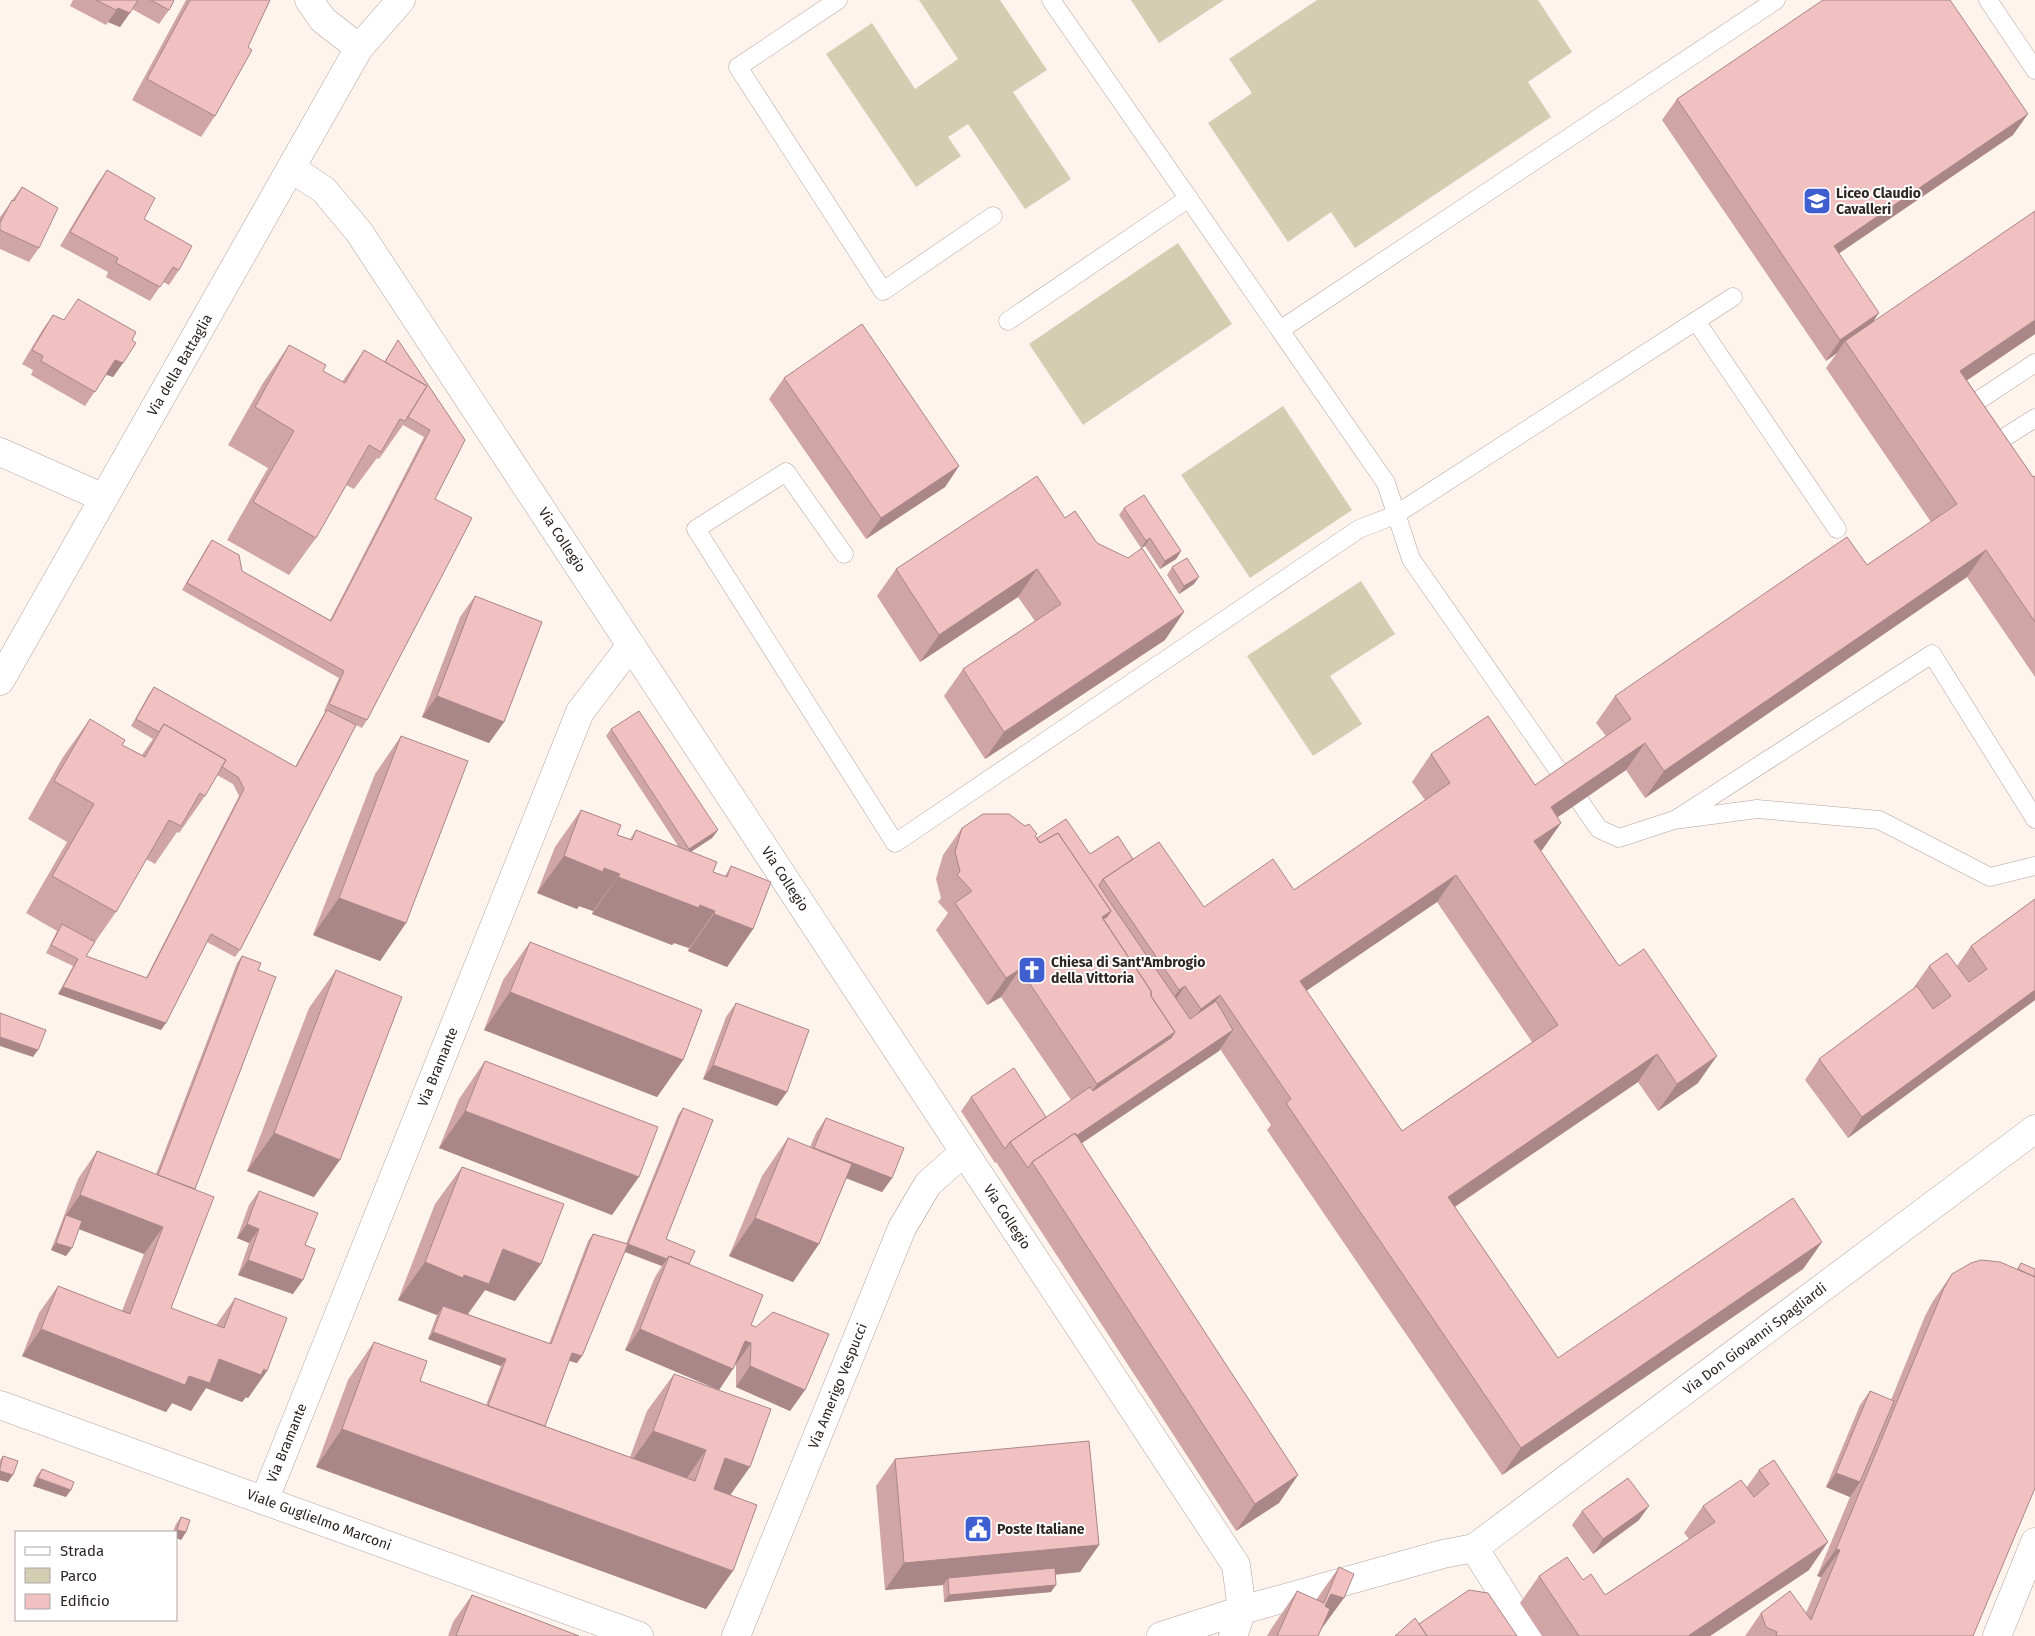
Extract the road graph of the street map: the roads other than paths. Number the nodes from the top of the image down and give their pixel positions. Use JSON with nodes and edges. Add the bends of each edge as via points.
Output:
{"nodes":[{"id":1,"x":310,"y":0,"type":"edge"},
{"id":2,"x":401,"y":0,"type":"edge"},
{"id":3,"x":838,"y":0,"type":"edge"},
{"id":4,"x":1051,"y":0,"type":"edge"},
{"id":5,"x":1776,"y":0,"type":"edge"},
{"id":6,"x":1988,"y":0,"type":"edge"},
{"id":7,"x":359,"y":48,"type":"junction"},
{"id":8,"x":2035,"y":70,"type":"edge"},
{"id":9,"x":292,"y":169,"type":"junction"},
{"id":10,"x":1189,"y":198,"type":"junction"},
{"id":11,"x":993,"y":216,"type":"dead end"},
{"id":12,"x":1733,"y":297,"type":"dead end"},
{"id":13,"x":1008,"y":321,"type":"dead end"},
{"id":14,"x":1696,"y":321,"type":"junction"},
{"id":15,"x":1280,"y":330,"type":"junction"},
{"id":16,"x":2035,"y":363,"type":"edge"},
{"id":17,"x":1979,"y":400,"type":"edge"},
{"id":18,"x":2035,"y":418,"type":"edge"},
{"id":19,"x":2002,"y":439,"type":"edge"},
{"id":20,"x":0,"y":452,"type":"edge"},
{"id":21,"x":104,"y":498,"type":"junction"},
{"id":22,"x":1395,"y":515,"type":"junction"},
{"id":23,"x":1837,"y":529,"type":"dead end"},
{"id":24,"x":844,"y":554,"type":"dead end"},
{"id":25,"x":631,"y":646,"type":"junction"},
{"id":26,"x":0,"y":681,"type":"edge"},
{"id":27,"x":2035,"y":819,"type":"edge"},
{"id":28,"x":1674,"y":820,"type":"junction"},
{"id":29,"x":2035,"y":866,"type":"edge"},
{"id":30,"x":2035,"y":1129,"type":"edge"},
{"id":31,"x":964,"y":1152,"type":"junction"},
{"id":32,"x":0,"y":1405,"type":"edge"},
{"id":33,"x":264,"y":1501,"type":"junction"},
{"id":34,"x":2035,"y":1542,"type":"edge"},
{"id":35,"x":1474,"y":1548,"type":"junction"},
{"id":36,"x":1242,"y":1610,"type":"junction"},
{"id":37,"x":639,"y":1636,"type":"edge"},
{"id":38,"x":736,"y":1636,"type":"edge"},
{"id":39,"x":1160,"y":1636,"type":"edge"},
{"id":40,"x":1233,"y":1636,"type":"edge"},
{"id":41,"x":1530,"y":1636,"type":"edge"},
{"id":42,"x":1997,"y":1636,"type":"edge"}],
"edges":[{"from":1,"to":7,"type":"street","via":[[323,20]]},
{"from":2,"to":7,"type":"street","name":"Via della Battaglia"},
{"from":3,"to":11,"type":"lane","via":[[738,67],[883,290]]},
{"from":4,"to":10,"type":"lane"},
{"from":5,"to":15,"type":"lane"},
{"from":6,"to":8,"type":"lane"},
{"from":7,"to":9,"type":"street","name":"Via della Battaglia"},
{"from":9,"to":21,"type":"street","name":"Via della Battaglia"},
{"from":9,"to":25,"type":"street","name":"Via Collegio","via":[[324,190],[359,232]]},
{"from":10,"to":13,"type":"lane"},
{"from":10,"to":15,"type":"lane"},
{"from":12,"to":14,"type":"lane"},
{"from":14,"to":22,"type":"lane"},
{"from":14,"to":23,"type":"lane"},
{"from":15,"to":22,"type":"lane","via":[[1386,483]]},
{"from":16,"to":17,"type":"lane"},
{"from":18,"to":19,"type":"lane"},
{"from":20,"to":21,"type":"street"},
{"from":21,"to":26,"type":"street","name":"Via della Battaglia"},
{"from":22,"to":24,"type":"lane","via":[[1359,529],[895,843],[696,530],[786,472]]},
{"from":22,"to":28,"type":"lane","via":[[1411,559],[1599,829],[1619,838]]},
{"from":25,"to":31,"type":"street","name":"Via Collegio"},
{"from":25,"to":33,"type":"street","name":"Via Bramante","via":[[580,712]]},
{"from":27,"to":28,"type":"lane","via":[[1932,654]]},
{"from":28,"to":29,"type":"lane","via":[[1757,809],[1879,820],[1990,877]]},
{"from":30,"to":35,"type":"street","name":"Via Don Giovanni Spagliardi"},
{"from":31,"to":36,"type":"street","name":"Via Collegio","via":[[1236,1565]]},
{"from":31,"to":38,"type":"street","name":"Via Amerigo Vespucci","via":[[928,1184],[902,1228]]},
{"from":32,"to":33,"type":"street","name":"Viale Guglielmo Marconi"},
{"from":33,"to":37,"type":"street","name":"Viale Guglielmo Marconi"},
{"from":34,"to":42,"type":"street"},
{"from":35,"to":36,"type":"street","name":"Via Don Giovanni Spagliardi"},
{"from":35,"to":41,"type":"street"},
{"from":36,"to":39,"type":"street"},
{"from":36,"to":40,"type":"street"}]}
